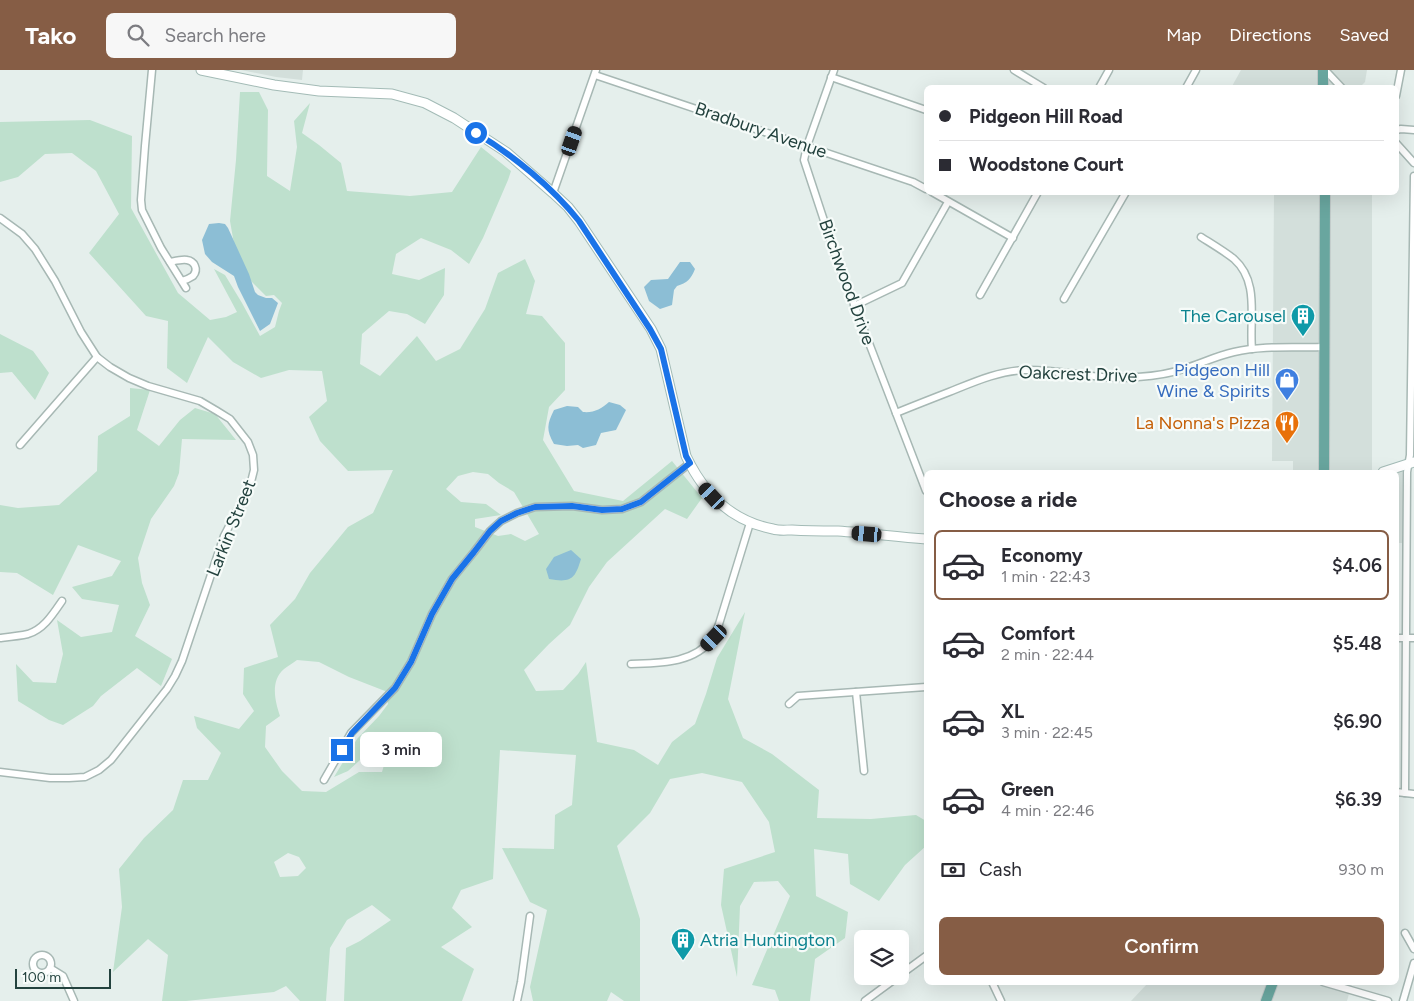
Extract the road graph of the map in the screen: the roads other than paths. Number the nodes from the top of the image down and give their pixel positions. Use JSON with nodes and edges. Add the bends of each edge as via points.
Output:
{"nodes":[{"id":1,"x":152,"y":70,"type":"edge"},
{"id":2,"x":201,"y":70,"type":"edge"},
{"id":3,"x":1014,"y":70,"type":"edge"},
{"id":4,"x":1109,"y":70,"type":"edge"},
{"id":5,"x":1196,"y":70,"type":"edge"},
{"id":6,"x":1324,"y":70,"type":"edge"},
{"id":7,"x":1401,"y":70,"type":"edge"},
{"id":8,"x":595,"y":72,"type":"edge"},
{"id":9,"x":832,"y":74,"type":"edge"},
{"id":10,"x":1039,"y":85,"type":"edge"},
{"id":11,"x":1101,"y":85,"type":"edge"},
{"id":12,"x":1188,"y":85,"type":"edge"},
{"id":13,"x":1323,"y":85,"type":"edge"},
{"id":14,"x":1339,"y":85,"type":"edge"},
{"id":15,"x":1398,"y":85,"type":"edge"},
{"id":16,"x":924,"y":109,"type":"edge"},
{"id":17,"x":1399,"y":130,"type":"edge"},
{"id":18,"x":1414,"y":130,"type":"edge"},
{"id":19,"x":808,"y":146,"type":"junction"},
{"id":20,"x":1399,"y":146,"type":"edge"},
{"id":21,"x":1414,"y":163,"type":"edge"},
{"id":22,"x":1414,"y":176,"type":"edge"},
{"id":23,"x":924,"y":188,"type":"edge"},
{"id":24,"x":554,"y":192,"type":"junction"},
{"id":25,"x":937,"y":195,"type":"edge"},
{"id":26,"x":1036,"y":195,"type":"edge"},
{"id":27,"x":1124,"y":195,"type":"edge"},
{"id":28,"x":1325,"y":195,"type":"edge"},
{"id":29,"x":948,"y":202,"type":"junction"},
{"id":30,"x":0,"y":218,"type":"edge"},
{"id":31,"x":1202,"y":237,"type":"dead end"},
{"id":32,"x":1012,"y":238,"type":"junction"},
{"id":33,"x":170,"y":262,"type":"junction"},
{"id":34,"x":182,"y":281,"type":"junction"},
{"id":35,"x":186,"y":288,"type":"dead end"},
{"id":36,"x":980,"y":295,"type":"dead end"},
{"id":37,"x":1064,"y":299,"type":"dead end"},
{"id":38,"x":854,"y":306,"type":"junction"},
{"id":39,"x":1324,"y":347,"type":"junction"},
{"id":40,"x":1252,"y":348,"type":"junction"},
{"id":41,"x":97,"y":357,"type":"junction"},
{"id":42,"x":896,"y":413,"type":"junction"},
{"id":43,"x":20,"y":445,"type":"dead end"},
{"id":44,"x":690,"y":463,"type":"junction"},
{"id":45,"x":1411,"y":463,"type":"edge"},
{"id":46,"x":1324,"y":470,"type":"edge"},
{"id":47,"x":1389,"y":470,"type":"edge"},
{"id":48,"x":924,"y":486,"type":"edge"},
{"id":49,"x":750,"y":523,"type":"junction"},
{"id":50,"x":924,"y":539,"type":"edge"},
{"id":51,"x":62,"y":601,"type":"dead end"},
{"id":52,"x":0,"y":638,"type":"edge"},
{"id":53,"x":1410,"y":638,"type":"edge"},
{"id":54,"x":630,"y":664,"type":"dead end"},
{"id":55,"x":924,"y":687,"type":"edge"},
{"id":56,"x":856,"y":692,"type":"junction"},
{"id":57,"x":789,"y":704,"type":"dead end"},
{"id":58,"x":864,"y":771,"type":"dead end"},
{"id":59,"x":0,"y":772,"type":"edge"},
{"id":60,"x":324,"y":780,"type":"dead end"},
{"id":61,"x":1399,"y":792,"type":"edge"},
{"id":62,"x":1405,"y":793,"type":"junction"},
{"id":63,"x":1414,"y":794,"type":"edge"},
{"id":64,"x":530,"y":916,"type":"dead end"},
{"id":65,"x":1405,"y":933,"type":"dead end"},
{"id":66,"x":1414,"y":949,"type":"edge"},
{"id":67,"x":924,"y":957,"type":"edge"},
{"id":68,"x":1414,"y":963,"type":"edge"},
{"id":69,"x":50,"y":968,"type":"dead end"},
{"id":70,"x":909,"y":969,"type":"edge"},
{"id":71,"x":887,"y":985,"type":"edge"},
{"id":72,"x":994,"y":985,"type":"edge"},
{"id":73,"x":1272,"y":985,"type":"edge"},
{"id":74,"x":1332,"y":985,"type":"edge"},
{"id":75,"x":74,"y":1001,"type":"edge"},
{"id":76,"x":517,"y":1001,"type":"edge"},
{"id":77,"x":865,"y":1001,"type":"edge"},
{"id":78,"x":1002,"y":1001,"type":"edge"},
{"id":79,"x":1266,"y":1001,"type":"edge"},
{"id":80,"x":1388,"y":1001,"type":"edge"},
{"id":81,"x":1403,"y":1001,"type":"edge"}],
"edges":[{"from":1,"to":33,"type":"street","via":[[141,200],[149,226]]},
{"from":2,"to":24,"type":"street","via":[[319,91],[392,94],[425,103],[499,147]]},
{"from":3,"to":10,"type":"street"},
{"from":4,"to":11,"type":"street"},
{"from":5,"to":12,"type":"street"},
{"from":6,"to":13,"type":"main road"},
{"from":6,"to":14,"type":"street"},
{"from":7,"to":15,"type":"street"},
{"from":8,"to":19,"type":"street","name":"Bradbury Avenue"},
{"from":8,"to":24,"type":"street"},
{"from":9,"to":16,"type":"street"},
{"from":9,"to":19,"type":"street","name":"Birchwood Drive"},
{"from":17,"to":18,"type":"street"},
{"from":19,"to":23,"type":"street","name":"Bradbury Avenue"},
{"from":19,"to":38,"type":"street","name":"Birchwood Drive","via":[[804,160]]},
{"from":20,"to":21,"type":"street"},
{"from":22,"to":45,"type":"street"},
{"from":24,"to":44,"type":"street","via":[[579,221],[661,349]]},
{"from":25,"to":29,"type":"street"},
{"from":26,"to":32,"type":"street"},
{"from":27,"to":37,"type":"street"},
{"from":28,"to":39,"type":"main road"},
{"from":29,"to":32,"type":"street"},
{"from":29,"to":38,"type":"street","via":[[902,283]]},
{"from":30,"to":41,"type":"street","name":"Larkin Street","via":[[22,234],[35,249]]},
{"from":31,"to":40,"type":"street","via":[[1234,259],[1246,274],[1252,298]]},
{"from":32,"to":36,"type":"street"},
{"from":33,"to":34,"type":"street"},
{"from":33,"to":34,"type":"street","via":[[185,259],[194,264],[192,277]]},
{"from":34,"to":35,"type":"street"},
{"from":38,"to":42,"type":"street","name":"Birchwood Drive"},
{"from":39,"to":40,"type":"street","name":"Oakcrest Drive"},
{"from":39,"to":46,"type":"main road"},
{"from":40,"to":42,"type":"street","name":"Oakcrest Drive","via":[[1181,370],[1138,377],[1099,377],[1041,370],[1004,372]]},
{"from":41,"to":43,"type":"street"},
{"from":41,"to":59,"type":"street","name":"Larkin Street","via":[[129,378],[200,401],[230,419],[248,442],[254,470],[250,486],[224,536],[175,676],[111,760],[99,770],[77,778]]},
{"from":42,"to":48,"type":"street","name":"Birchwood Drive"},
{"from":44,"to":49,"type":"street","via":[[702,486],[717,501]]},
{"from":44,"to":60,"type":"street","via":[[641,502],[622,509],[535,507],[501,521],[452,579],[395,688],[352,733]]},
{"from":45,"to":47,"type":"street"},
{"from":45,"to":53,"type":"street","via":[[1407,472]]},
{"from":49,"to":50,"type":"street","via":[[775,530],[837,531]]},
{"from":49,"to":54,"type":"street","via":[[714,638],[700,651],[680,660]]},
{"from":51,"to":52,"type":"street","via":[[40,628],[28,634]]},
{"from":53,"to":62,"type":"street"},
{"from":55,"to":56,"type":"street"},
{"from":56,"to":57,"type":"street","via":[[798,696]]},
{"from":56,"to":58,"type":"street"},
{"from":61,"to":62,"type":"street"},
{"from":62,"to":63,"type":"street"},
{"from":64,"to":76,"type":"street"},
{"from":65,"to":66,"type":"street"},
{"from":67,"to":70,"type":"street"},
{"from":68,"to":81,"type":"street"},
{"from":69,"to":75,"type":"street","via":[[63,976]]},
{"from":71,"to":77,"type":"street"},
{"from":72,"to":78,"type":"street"},
{"from":73,"to":79,"type":"main road"},
{"from":74,"to":80,"type":"street"}]}
